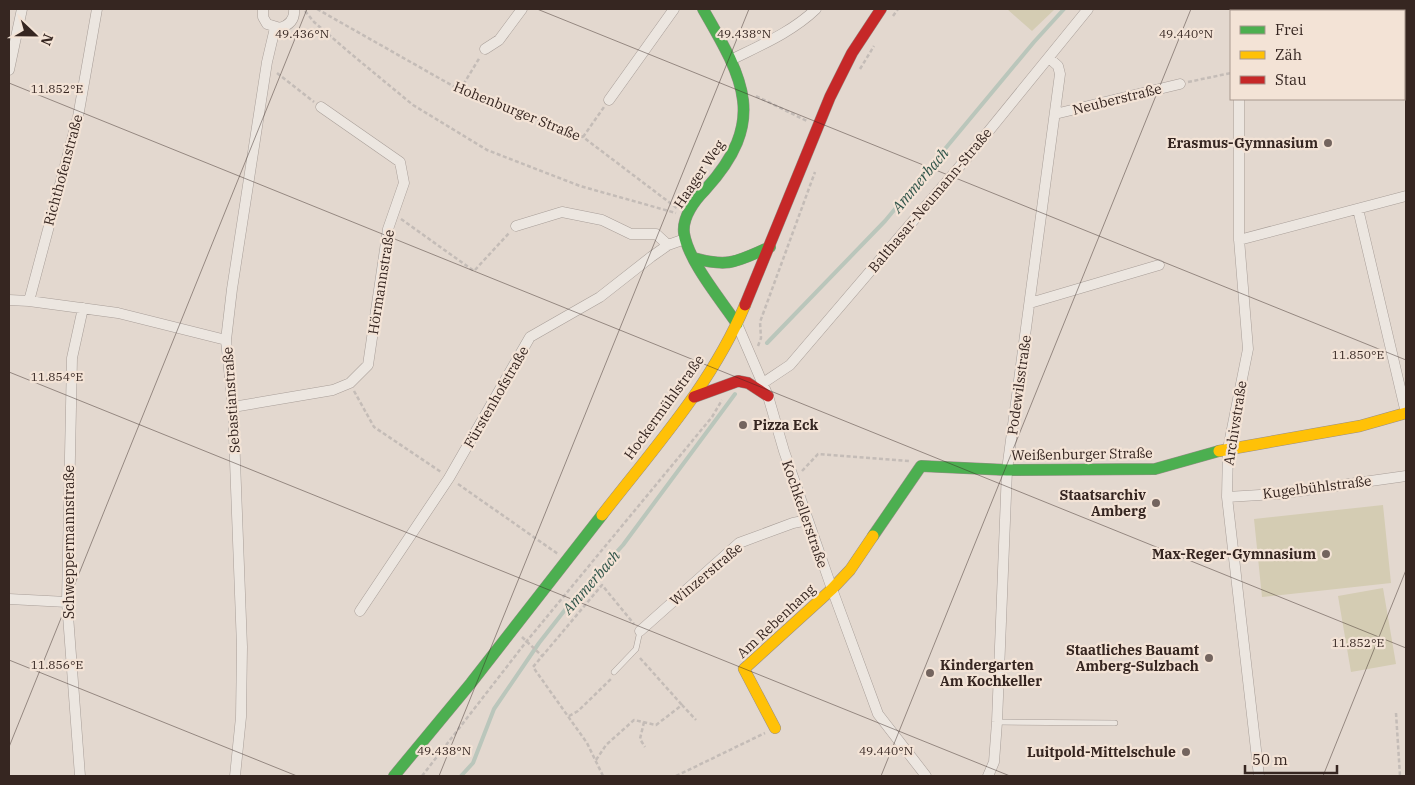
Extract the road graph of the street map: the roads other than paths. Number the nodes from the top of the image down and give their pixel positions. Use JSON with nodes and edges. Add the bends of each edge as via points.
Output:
{"nodes":[{"id":1,"x":22,"y":9,"type":"edge"},
{"id":2,"x":97,"y":9,"type":"edge"},
{"id":3,"x":263,"y":9,"type":"edge"},
{"id":4,"x":294,"y":9,"type":"edge"},
{"id":5,"x":522,"y":9,"type":"edge"},
{"id":6,"x":674,"y":9,"type":"edge"},
{"id":7,"x":703,"y":9,"type":"edge"},
{"id":8,"x":816,"y":9,"type":"edge"},
{"id":9,"x":881,"y":9,"type":"edge"},
{"id":10,"x":1088,"y":9,"type":"edge"},
{"id":11,"x":275,"y":28,"type":"junction"},
{"id":12,"x":485,"y":48,"type":"road end"},
{"id":13,"x":1049,"y":58,"type":"junction"},
{"id":14,"x":731,"y":60,"type":"junction"},
{"id":15,"x":9,"y":70,"type":"edge"},
{"id":16,"x":1180,"y":84,"type":"road end"},
{"id":17,"x":609,"y":100,"type":"road end"},
{"id":18,"x":1239,"y":100,"type":"edge"},
{"id":19,"x":321,"y":107,"type":"road end"},
{"id":20,"x":1055,"y":114,"type":"junction"},
{"id":21,"x":1406,"y":196,"type":"edge"},
{"id":22,"x":1358,"y":209,"type":"junction"},
{"id":23,"x":516,"y":226,"type":"road end"},
{"id":24,"x":685,"y":239,"type":"junction"},
{"id":25,"x":1239,"y":240,"type":"junction"},
{"id":26,"x":668,"y":245,"type":"junction"},
{"id":27,"x":770,"y":247,"type":"junction"},
{"id":28,"x":694,"y":258,"type":"junction"},
{"id":29,"x":1159,"y":265,"type":"dead end"},
{"id":30,"x":9,"y":300,"type":"edge"},
{"id":31,"x":29,"y":301,"type":"junction"},
{"id":32,"x":1030,"y":303,"type":"junction"},
{"id":33,"x":83,"y":308,"type":"junction"},
{"id":34,"x":737,"y":324,"type":"junction"},
{"id":35,"x":226,"y":340,"type":"junction"},
{"id":36,"x":763,"y":383,"type":"junction"},
{"id":37,"x":694,"y":396,"type":"junction"},
{"id":38,"x":768,"y":396,"type":"junction"},
{"id":39,"x":233,"y":407,"type":"junction"},
{"id":40,"x":1406,"y":413,"type":"edge"},
{"id":41,"x":1228,"y":449,"type":"junction"},
{"id":42,"x":1007,"y":470,"type":"junction"},
{"id":43,"x":1406,"y":476,"type":"edge"},
{"id":44,"x":1227,"y":497,"type":"junction"},
{"id":45,"x":808,"y":520,"type":"junction"},
{"id":46,"x":832,"y":589,"type":"junction"},
{"id":47,"x":9,"y":599,"type":"edge"},
{"id":48,"x":67,"y":602,"type":"junction"},
{"id":49,"x":360,"y":611,"type":"dead end"},
{"id":50,"x":640,"y":631,"type":"joint"},
{"id":51,"x":614,"y":672,"type":"road end"},
{"id":52,"x":997,"y":722,"type":"junction"},
{"id":53,"x":1115,"y":723,"type":"dead end"},
{"id":54,"x":775,"y":728,"type":"road end"},
{"id":55,"x":80,"y":776,"type":"edge"},
{"id":56,"x":235,"y":776,"type":"edge"},
{"id":57,"x":394,"y":776,"type":"edge"},
{"id":58,"x":926,"y":776,"type":"edge"},
{"id":59,"x":988,"y":776,"type":"edge"},
{"id":60,"x":1259,"y":776,"type":"edge"}],
"edges":[{"from":1,"to":15,"type":"street"},
{"from":2,"to":31,"type":"street","name":"Richthofenstraße","via":[[78,118]]},
{"from":3,"to":11,"type":"street","via":[[265,21]]},
{"from":4,"to":11,"type":"street","via":[[289,24]]},
{"from":5,"to":12,"type":"street","via":[[499,40]]},
{"from":6,"to":17,"type":"street"},
{"from":7,"to":14,"type":"street","name":"Haager Weg"},
{"from":8,"to":14,"type":"street","via":[[779,36]]},
{"from":9,"to":27,"type":"street","name":"Hockermühlstraße","via":[[852,53],[817,126]]},
{"from":10,"to":13,"type":"street","name":"Balthasar-Neumann-Straße"},
{"from":11,"to":35,"type":"street","name":"Sebastianstraße","via":[[267,62]]},
{"from":13,"to":20,"type":"street","name":"Podewilsstraße","via":[[1058,66],[1060,74]]},
{"from":13,"to":36,"type":"street","name":"Balthasar-Neumann-Straße","via":[[790,365]]},
{"from":14,"to":24,"type":"street","name":"Haager Weg","via":[[743,91],[746,116],[731,157],[687,216]]},
{"from":16,"to":20,"type":"street","name":"Neuberstraße"},
{"from":18,"to":25,"type":"street","name":"Archivstraße"},
{"from":19,"to":39,"type":"street","name":"Hörmannstraße","via":[[400,162],[404,183],[388,229],[368,365],[350,383],[333,390]]},
{"from":20,"to":32,"type":"street","name":"Podewilsstraße"},
{"from":21,"to":22,"type":"street"},
{"from":22,"to":25,"type":"street"},
{"from":22,"to":40,"type":"street"},
{"from":23,"to":26,"type":"street","via":[[562,212],[602,220],[631,234],[656,234]]},
{"from":24,"to":26,"type":"street","name":"Fürstenhofstraße"},
{"from":24,"to":28,"type":"street"},
{"from":25,"to":41,"type":"street","name":"Archivstraße","via":[[1248,348]]},
{"from":26,"to":49,"type":"street","name":"Fürstenhofstraße","via":[[600,297],[530,337],[449,478]]},
{"from":27,"to":28,"type":"street","via":[[732,263],[713,264]]},
{"from":27,"to":34,"type":"street","name":"Hockermühlstraße"},
{"from":28,"to":34,"type":"street"},
{"from":29,"to":32,"type":"street"},
{"from":30,"to":31,"type":"street"},
{"from":31,"to":33,"type":"street"},
{"from":32,"to":42,"type":"street","name":"Podewilsstraße"},
{"from":33,"to":35,"type":"street","via":[[118,313]]},
{"from":33,"to":48,"type":"street","name":"Schweppermannstraße","via":[[72,358]]},
{"from":34,"to":36,"type":"street","name":"Kochkellerstraße"},
{"from":34,"to":37,"type":"street","name":"Hockermühlstraße"},
{"from":35,"to":39,"type":"street","name":"Sebastianstraße"},
{"from":36,"to":38,"type":"street","name":"Kochkellerstraße"},
{"from":37,"to":38,"type":"street","via":[[738,382],[748,383]]},
{"from":37,"to":57,"type":"street","name":"Hockermühlstraße","via":[[446,715]]},
{"from":38,"to":45,"type":"street","name":"Kochkellerstraße"},
{"from":39,"to":56,"type":"street","name":"Sebastianstraße","via":[[242,647],[241,717]]},
{"from":40,"to":41,"type":"street","name":"Weißenburger Straße","via":[[1360,426]]},
{"from":41,"to":42,"type":"street","name":"Weißenburger Straße","via":[[1155,469]]},
{"from":41,"to":44,"type":"street","name":"Archivstraße"},
{"from":42,"to":46,"type":"street","name":"Weißenburger Straße","via":[[922,466],[850,570]]},
{"from":42,"to":52,"type":"street","name":"Podewilsstraße"},
{"from":43,"to":44,"type":"street","name":"Kugelbühlstraße","via":[[1278,494]]},
{"from":44,"to":60,"type":"street","name":"Archivstraße"},
{"from":45,"to":46,"type":"street","name":"Kochkellerstraße"},
{"from":45,"to":50,"type":"street","name":"Winzerstraße","via":[[739,543]]},
{"from":46,"to":54,"type":"street","name":"Am Rebenhang","via":[[744,669]]},
{"from":46,"to":58,"type":"street","name":"Kochkellerstraße","via":[[878,714]]},
{"from":47,"to":48,"type":"street"},
{"from":48,"to":55,"type":"street","name":"Schweppermannstraße"},
{"from":50,"to":51,"type":"lane","via":[[636,649]]},
{"from":52,"to":53,"type":"lane"},
{"from":52,"to":59,"type":"street","name":"Podewilsstraße","via":[[994,762]]}]}
